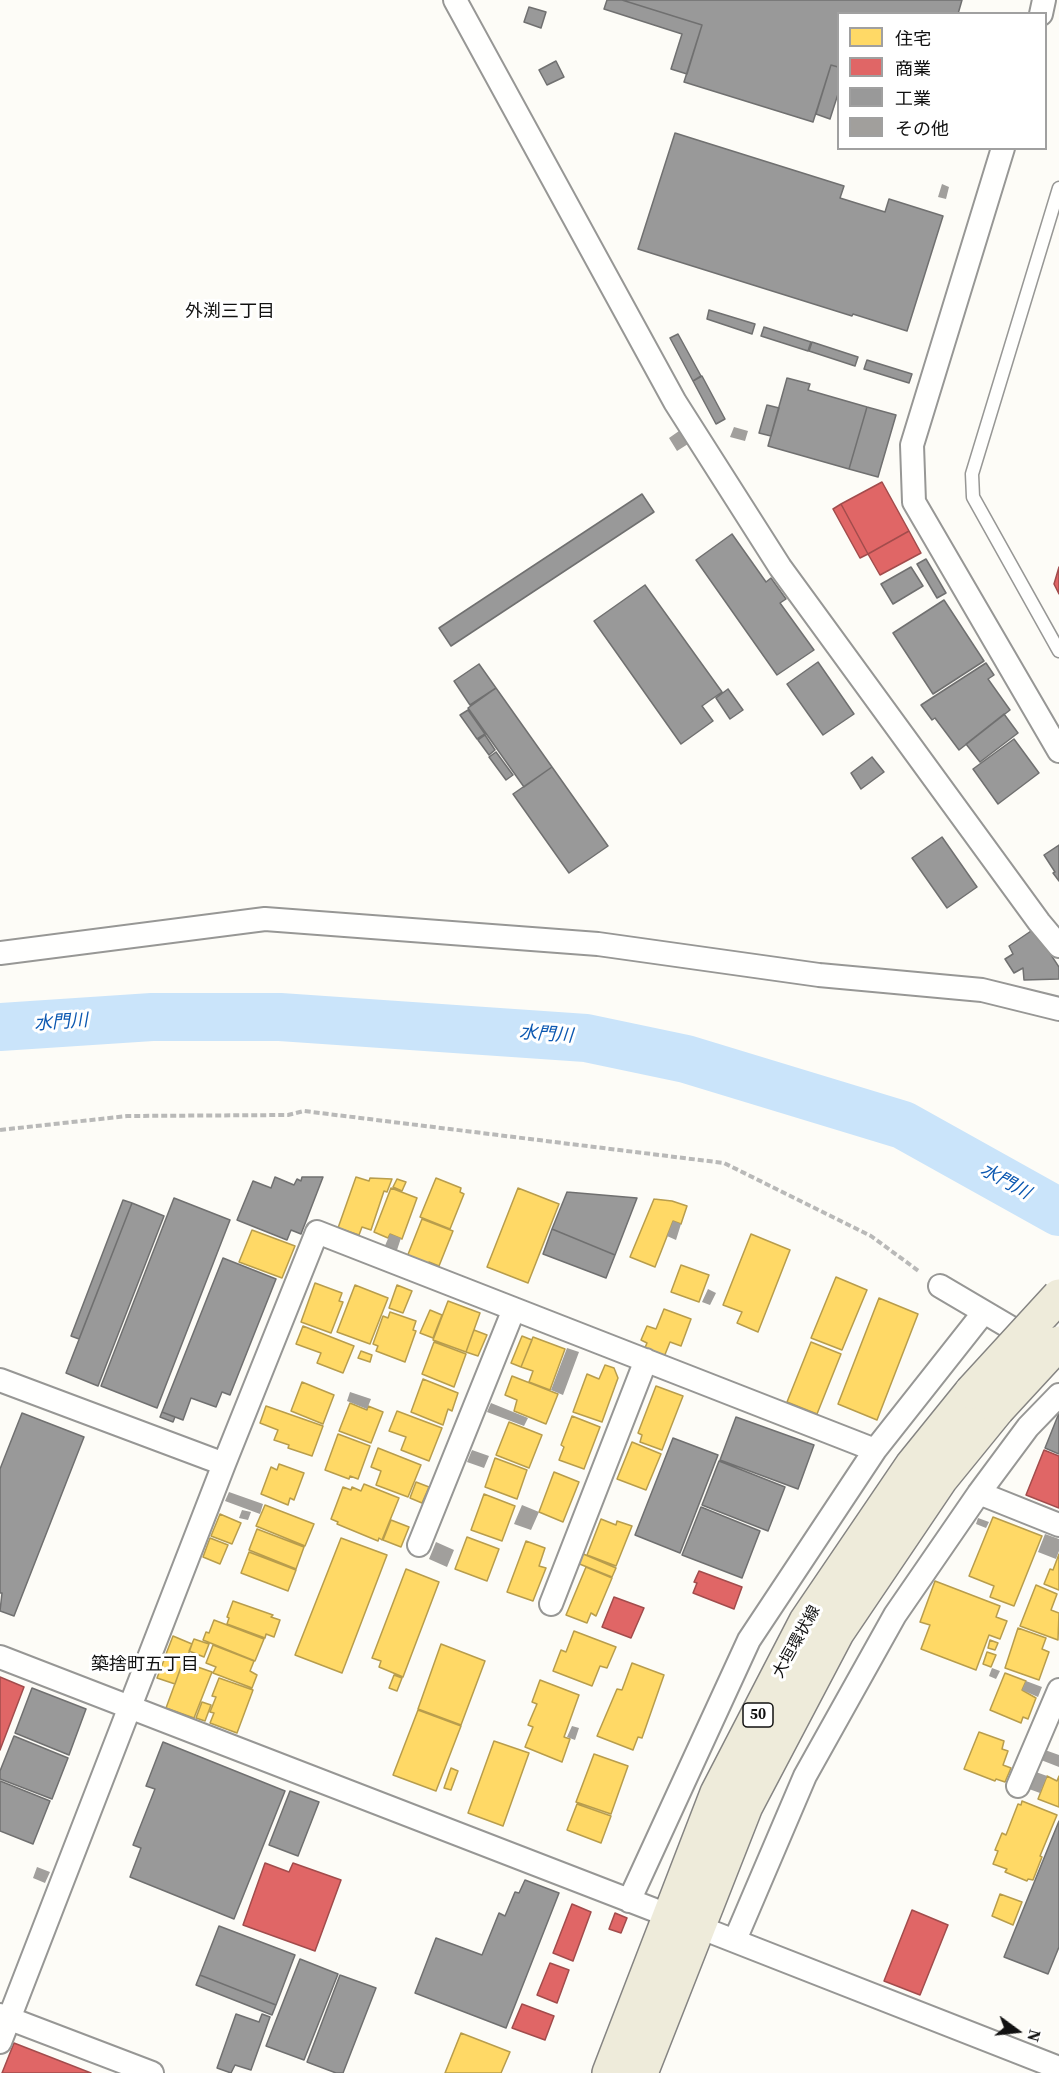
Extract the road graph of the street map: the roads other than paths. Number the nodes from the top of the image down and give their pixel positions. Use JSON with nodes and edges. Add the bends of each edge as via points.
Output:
{"nodes":[{"id":1,"x":455,"y":0,"type":"edge"},
{"id":2,"x":1002,"y":150,"type":"edge"},
{"id":3,"x":1059,"y":188,"type":"edge"},
{"id":4,"x":1059,"y":651,"type":"edge"},
{"id":5,"x":1059,"y":751,"type":"edge"},
{"id":6,"x":1059,"y":946,"type":"edge"},
{"id":7,"x":0,"y":953,"type":"edge"},
{"id":8,"x":1059,"y":1009,"type":"edge"},
{"id":9,"x":940,"y":1286,"type":"road end"},
{"id":10,"x":1059,"y":1296,"type":"edge"},
{"id":11,"x":514,"y":1309,"type":"junction"},
{"id":12,"x":984,"y":1312,"type":"junction"},
{"id":13,"x":1059,"y":1343,"type":"edge"},
{"id":14,"x":1059,"y":1356,"type":"edge"},
{"id":15,"x":646,"y":1360,"type":"junction"},
{"id":16,"x":0,"y":1380,"type":"edge"},
{"id":17,"x":1059,"y":1395,"type":"edge"},
{"id":18,"x":985,"y":1400,"type":"junction"},
{"id":19,"x":875,"y":1450,"type":"junction"},
{"id":20,"x":224,"y":1464,"type":"junction"},
{"id":21,"x":979,"y":1493,"type":"junction"},
{"id":22,"x":1059,"y":1525,"type":"edge"},
{"id":23,"x":419,"y":1545,"type":"dead end"},
{"id":24,"x":551,"y":1604,"type":"dead end"},
{"id":25,"x":0,"y":1657,"type":"edge"},
{"id":26,"x":1059,"y":1690,"type":"edge"},
{"id":27,"x":130,"y":1708,"type":"junction"},
{"id":28,"x":1018,"y":1786,"type":"dead end"},
{"id":29,"x":629,"y":1901,"type":"junction"},
{"id":30,"x":685,"y":1922,"type":"junction"},
{"id":31,"x":735,"y":1940,"type":"junction"},
{"id":32,"x":5,"y":2016,"type":"edge"},
{"id":33,"x":0,"y":2042,"type":"edge"},
{"id":34,"x":1059,"y":2068,"type":"edge"},
{"id":35,"x":152,"y":2073,"type":"edge"},
{"id":36,"x":609,"y":2073,"type":"edge"},
{"id":37,"x":641,"y":2073,"type":"edge"}],
"edges":[{"from":1,"to":6,"type":"street","via":[[675,402],[780,567]]},
{"from":2,"to":5,"type":"street","via":[[912,445],[914,502]]},
{"from":3,"to":4,"type":"lane","via":[[972,474],[973,497]]},
{"from":7,"to":8,"type":"street","via":[[264,919],[598,944],[819,975],[982,990]]},
{"from":9,"to":12,"type":"street"},
{"from":10,"to":18,"type":"main road","name":"大垣環状線","number":"50","bridge":true},
{"from":11,"to":15,"type":"street"},
{"from":11,"to":20,"type":"street","via":[[317,1232]]},
{"from":11,"to":23,"type":"street"},
{"from":12,"to":14,"type":"street"},
{"from":12,"to":19,"type":"street"},
{"from":13,"to":18,"type":"main road","name":"大垣環状線","number":"50","bridge":true},
{"from":15,"to":19,"type":"street"},
{"from":15,"to":24,"type":"street"},
{"from":16,"to":20,"type":"street"},
{"from":17,"to":21,"type":"street","via":[[1028,1427]]},
{"from":18,"to":30,"type":"main road","name":"大垣環状線","number":"50","via":[[912,1465],[807,1621],[717,1793]]},
{"from":19,"to":29,"type":"street","via":[[749,1640]]},
{"from":20,"to":27,"type":"street"},
{"from":21,"to":22,"type":"street"},
{"from":21,"to":31,"type":"street","via":[[895,1615],[811,1766]]},
{"from":25,"to":27,"type":"street"},
{"from":26,"to":28,"type":"street"},
{"from":27,"to":29,"type":"street"},
{"from":27,"to":32,"type":"street"},
{"from":29,"to":30,"type":"street"},
{"from":30,"to":31,"type":"street"},
{"from":30,"to":36,"type":"main road","name":"大垣環状線","number":"50"},
{"from":30,"to":37,"type":"main road","name":"大垣環状線","number":"50"},
{"from":31,"to":34,"type":"street"},
{"from":32,"to":33,"type":"street"},
{"from":32,"to":35,"type":"street"}]}
